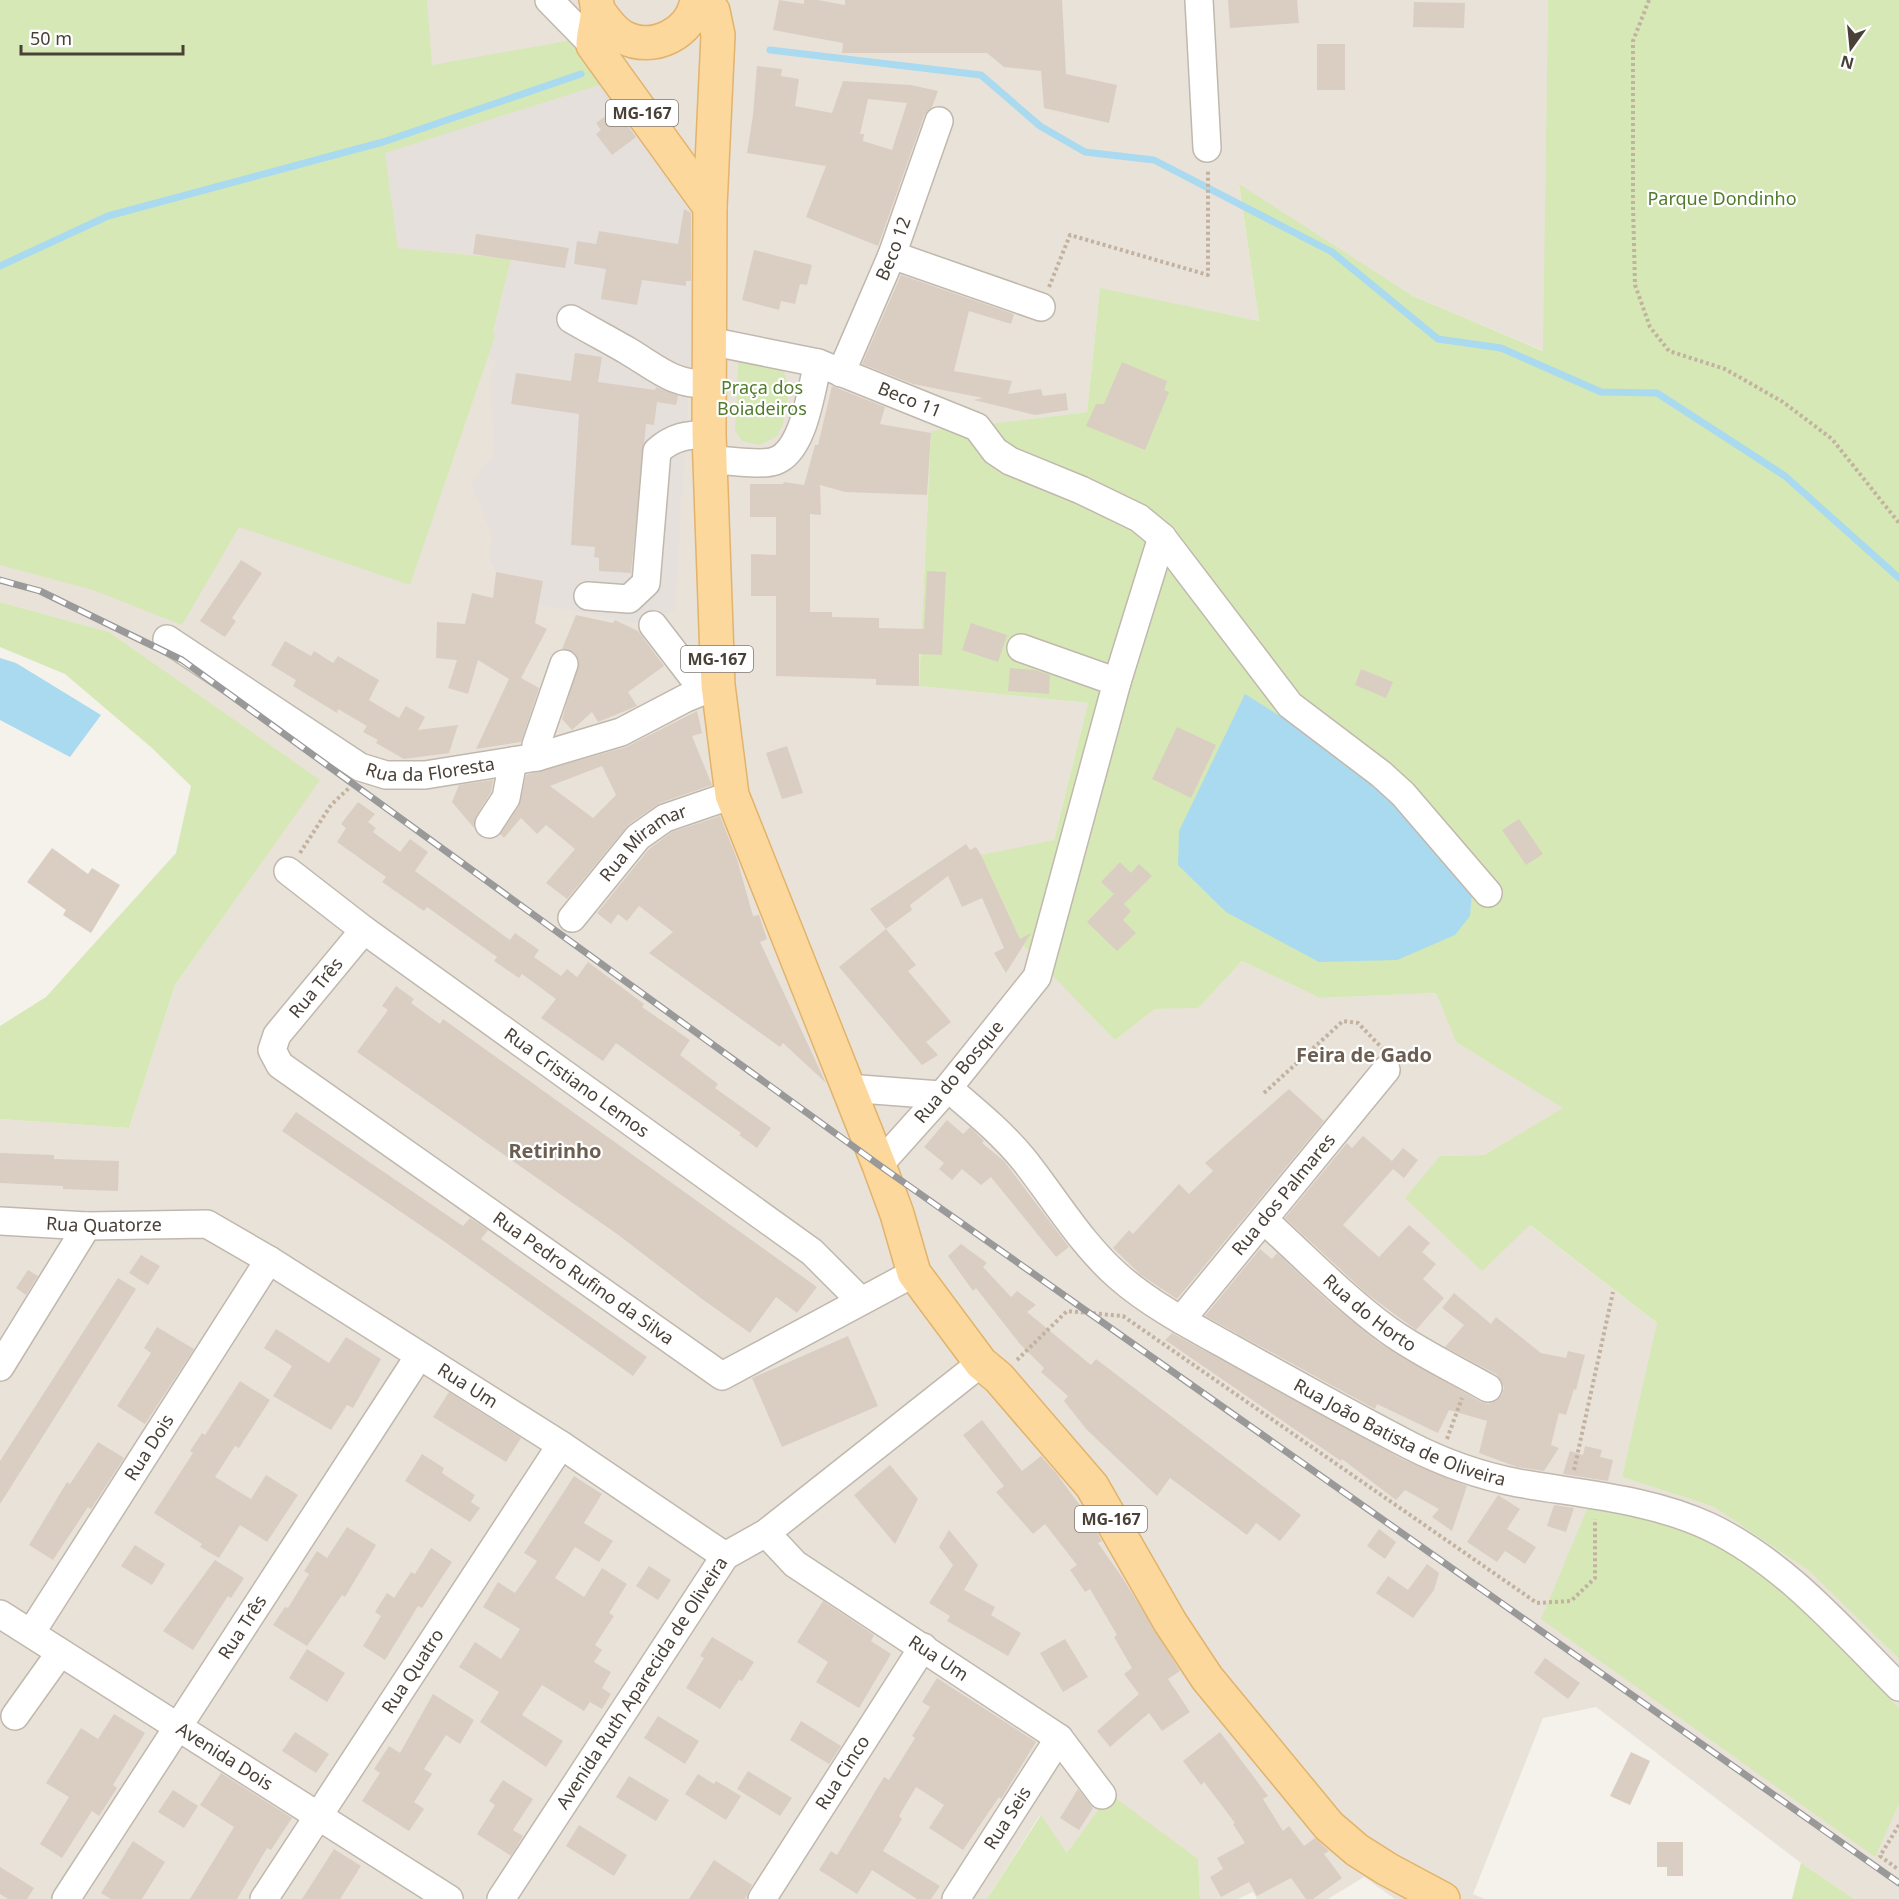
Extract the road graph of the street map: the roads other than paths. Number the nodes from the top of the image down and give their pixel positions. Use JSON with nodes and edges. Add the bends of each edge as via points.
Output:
{"nodes":[{"id":1,"x":697,"y":0,"type":"edge"},
{"id":2,"x":705,"y":0,"type":"edge"},
{"id":3,"x":734,"y":0,"type":"edge"},
{"id":4,"x":1199,"y":0,"type":"edge"},
{"id":5,"x":551,"y":2,"type":"edge"},
{"id":6,"x":598,"y":7,"type":"edge"},
{"id":7,"x":718,"y":35,"type":"junction"},
{"id":8,"x":593,"y":45,"type":"junction"},
{"id":9,"x":939,"y":121,"type":"dead end"},
{"id":10,"x":1207,"y":148,"type":"road end"},
{"id":11,"x":710,"y":207,"type":"junction"},
{"id":12,"x":892,"y":255,"type":"junction"},
{"id":13,"x":1041,"y":307,"type":"road end"},
{"id":14,"x":571,"y":319,"type":"dead end"},
{"id":15,"x":709,"y":341,"type":"junction"},
{"id":16,"x":830,"y":368,"type":"junction"},
{"id":17,"x":710,"y":384,"type":"junction"},
{"id":18,"x":710,"y":447,"type":"junction"},
{"id":19,"x":1162,"y":537,"type":"junction"},
{"id":20,"x":588,"y":596,"type":"dead end"},
{"id":21,"x":653,"y":625,"type":"dead end"},
{"id":22,"x":167,"y":639,"type":"dead end"},
{"id":23,"x":1022,"y":648,"type":"dead end"},
{"id":24,"x":564,"y":664,"type":"dead end"},
{"id":25,"x":1117,"y":682,"type":"junction"},
{"id":26,"x":710,"y":688,"type":"junction"},
{"id":27,"x":525,"y":759,"type":"junction"},
{"id":28,"x":732,"y":795,"type":"junction"},
{"id":29,"x":489,"y":824,"type":"dead end"},
{"id":30,"x":288,"y":871,"type":"road end"},
{"id":31,"x":1488,"y":893,"type":"dead end"},
{"id":32,"x":572,"y":918,"type":"dead end"},
{"id":33,"x":364,"y":930,"type":"junction"},
{"id":34,"x":272,"y":1050,"type":"joint"},
{"id":35,"x":1386,"y":1070,"type":"road end"},
{"id":36,"x":847,"y":1088,"type":"junction"},
{"id":37,"x":944,"y":1092,"type":"junction"},
{"id":38,"x":879,"y":1165,"type":"junction"},
{"id":39,"x":1264,"y":1220,"type":"junction"},
{"id":40,"x":0,"y":1221,"type":"edge"},
{"id":41,"x":207,"y":1224,"type":"joint"},
{"id":42,"x":87,"y":1226,"type":"junction"},
{"id":43,"x":269,"y":1260,"type":"junction"},
{"id":44,"x":914,"y":1273,"type":"junction"},
{"id":45,"x":861,"y":1300,"type":"junction"},
{"id":46,"x":1181,"y":1320,"type":"junction"},
{"id":47,"x":419,"y":1356,"type":"junction"},
{"id":48,"x":0,"y":1367,"type":"edge"},
{"id":49,"x":990,"y":1370,"type":"junction"},
{"id":50,"x":1479,"y":1383,"type":"road end"},
{"id":51,"x":561,"y":1445,"type":"junction"},
{"id":52,"x":766,"y":1533,"type":"junction"},
{"id":53,"x":725,"y":1556,"type":"junction"},
{"id":54,"x":0,"y":1614,"type":"edge"},
{"id":55,"x":31,"y":1633,"type":"junction"},
{"id":56,"x":923,"y":1647,"type":"junction"},
{"id":57,"x":60,"y":1653,"type":"junction"},
{"id":58,"x":1899,"y":1687,"type":"edge"},
{"id":59,"x":15,"y":1716,"type":"dead end"},
{"id":60,"x":180,"y":1726,"type":"junction"},
{"id":61,"x":1059,"y":1738,"type":"junction"},
{"id":62,"x":1102,"y":1795,"type":"dead end"},
{"id":63,"x":318,"y":1816,"type":"junction"},
{"id":64,"x":66,"y":1899,"type":"edge"},
{"id":65,"x":264,"y":1899,"type":"edge"},
{"id":66,"x":449,"y":1899,"type":"edge"},
{"id":67,"x":501,"y":1899,"type":"edge"},
{"id":68,"x":762,"y":1899,"type":"edge"},
{"id":69,"x":956,"y":1899,"type":"edge"},
{"id":70,"x":1443,"y":1899,"type":"edge"}],
"edges":[{"from":1,"to":6,"type":"main road","via":[[687,23],[674,35],[658,41],[624,38],[610,27]]},
{"from":2,"to":7,"type":"main road","via":[[713,11]]},
{"from":3,"to":7,"type":"main road","number":"MG-167"},
{"from":4,"to":10,"type":"street"},
{"from":5,"to":6,"type":"street","number":"MG-167","via":[[584,13]]},
{"from":5,"to":8,"type":"street","number":"MG-167"},
{"from":6,"to":8,"type":"main road"},
{"from":7,"to":11,"type":"main road","number":"MG-167"},
{"from":8,"to":11,"type":"main road","number":"MG-167"},
{"from":9,"to":12,"type":"street","name":"Beco 12"},
{"from":11,"to":15,"type":"main road","number":"MG-167"},
{"from":12,"to":13,"type":"street"},
{"from":12,"to":16,"type":"street","name":"Beco 12"},
{"from":14,"to":17,"type":"street","via":[[656,371],[689,384]]},
{"from":15,"to":16,"type":"street","name":"Beco 11"},
{"from":15,"to":17,"type":"main road","number":"MG-167"},
{"from":16,"to":18,"type":"street","via":[[788,454],[774,461]]},
{"from":16,"to":19,"type":"street","name":"Beco 11","via":[[977,427],[995,451],[1010,461],[1081,489],[1139,518]]},
{"from":17,"to":18,"type":"main road","number":"MG-167"},
{"from":18,"to":20,"type":"street","via":[[685,435],[671,439],[657,451],[646,583],[629,599]]},
{"from":18,"to":26,"type":"main road","number":"MG-167"},
{"from":19,"to":25,"type":"street"},
{"from":19,"to":31,"type":"street","via":[[1290,705],[1403,794]]},
{"from":21,"to":26,"type":"street"},
{"from":22,"to":27,"type":"street","name":"Rua da Floresta","via":[[369,770],[386,775],[425,775]]},
{"from":23,"to":25,"type":"street"},
{"from":24,"to":27,"type":"street","via":[[536,745]]},
{"from":25,"to":37,"type":"street","name":"Rua do Bosque","via":[[1037,977]]},
{"from":26,"to":27,"type":"street","name":"Rua da Floresta","via":[[621,732]]},
{"from":26,"to":28,"type":"main road","number":"MG-167"},
{"from":27,"to":29,"type":"street"},
{"from":28,"to":32,"type":"street","name":"Rua Miramar","via":[[665,818],[638,837]]},
{"from":28,"to":36,"type":"main road","number":"MG-167"},
{"from":30,"to":33,"type":"street","name":"Rua Cristiano Lemos"},
{"from":33,"to":34,"type":"street","name":"Rua Três","via":[[277,1035]]},
{"from":33,"to":45,"type":"street","name":"Rua Cristiano Lemos","via":[[812,1252]]},
{"from":34,"to":45,"type":"street","name":"Rua Pedro Rufino da Silva","via":[[280,1065],[722,1376]]},
{"from":35,"to":39,"type":"street","name":"Rua dos Palmares"},
{"from":36,"to":37,"type":"street"},
{"from":36,"to":38,"type":"main road","number":"MG-167"},
{"from":37,"to":38,"type":"street","name":"Rua do Bosque"},
{"from":37,"to":46,"type":"street","name":"Rua João Batista de Oliveira","via":[[999,1132],[1120,1278]]},
{"from":38,"to":44,"type":"main road","number":"MG-167"},
{"from":39,"to":46,"type":"street","name":"Rua dos Palmares"},
{"from":39,"to":50,"type":"street","name":"Rua do Horto","via":[[1389,1330],[1427,1356]]},
{"from":40,"to":42,"type":"street","name":"Rua Quatorze"},
{"from":41,"to":42,"type":"street","name":"Rua Quatorze"},
{"from":41,"to":43,"type":"street","name":"Rua Um"},
{"from":42,"to":48,"type":"street"},
{"from":43,"to":47,"type":"street","name":"Rua Um"},
{"from":43,"to":55,"type":"street","name":"Rua Dois"},
{"from":44,"to":45,"type":"street","name":"Rua Pedro Rufino da Silva"},
{"from":44,"to":49,"type":"main road","number":"MG-167"},
{"from":46,"to":58,"type":"street","name":"Rua João Batista de Oliveira","via":[[1440,1460],[1515,1482],[1660,1510],[1708,1526],[1757,1554],[1797,1586]]},
{"from":47,"to":51,"type":"street","name":"Rua Um"},
{"from":47,"to":60,"type":"street","name":"Rua Três"},
{"from":49,"to":52,"type":"street","name":"Avenida Ruth Aparecida de Oliveira"},
{"from":49,"to":70,"type":"main road","number":"MG-167","via":[[1092,1486],[1207,1678],[1329,1826],[1377,1863]]},
{"from":51,"to":53,"type":"street","name":"Rua Um"},
{"from":51,"to":63,"type":"street","name":"Rua Quatro"},
{"from":52,"to":53,"type":"street","name":"Avenida Ruth Aparecida de Oliveira"},
{"from":52,"to":56,"type":"street","name":"Rua Um","via":[[795,1564]]},
{"from":53,"to":67,"type":"street","name":"Avenida Ruth Aparecida de Oliveira"},
{"from":54,"to":55,"type":"street","name":"Avenida Dois"},
{"from":55,"to":57,"type":"street","name":"Avenida Dois"},
{"from":56,"to":61,"type":"street","name":"Rua Um"},
{"from":56,"to":68,"type":"street","name":"Rua Cinco"},
{"from":57,"to":59,"type":"street"},
{"from":57,"to":60,"type":"street","name":"Avenida Dois"},
{"from":60,"to":63,"type":"street","name":"Avenida Dois"},
{"from":60,"to":64,"type":"street","name":"Rua Três"},
{"from":61,"to":62,"type":"street","name":"Rua Um"},
{"from":61,"to":69,"type":"street","name":"Rua Seis"},
{"from":63,"to":65,"type":"street","name":"Rua Quatro"},
{"from":63,"to":66,"type":"street","name":"Avenida Dois"}]}
